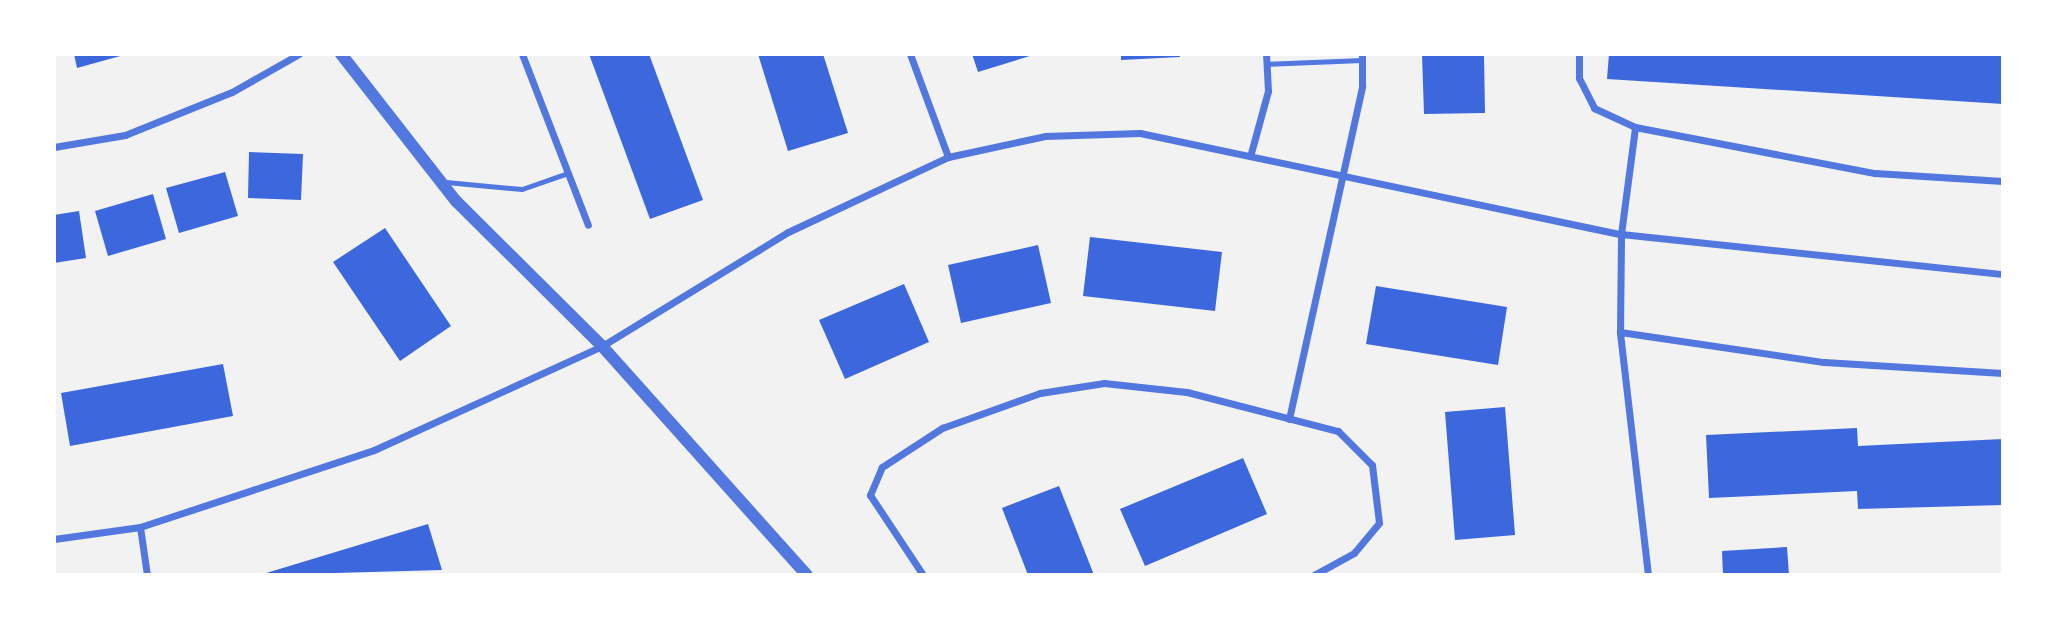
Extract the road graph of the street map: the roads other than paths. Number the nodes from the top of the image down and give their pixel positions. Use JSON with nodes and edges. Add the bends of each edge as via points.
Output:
{"nodes":[{"id":1,"x":299,"y":54,"type":"edge"},
{"id":2,"x":341,"y":54,"type":"edge"},
{"id":3,"x":522,"y":54,"type":"edge"},
{"id":4,"x":910,"y":54,"type":"edge"},
{"id":5,"x":1266,"y":54,"type":"edge"},
{"id":6,"x":1579,"y":54,"type":"edge"},
{"id":7,"x":1362,"y":57,"type":"edge"},
{"id":8,"x":1266,"y":64,"type":"junction"},
{"id":9,"x":1635,"y":127,"type":"junction"},
{"id":10,"x":54,"y":147,"type":"edge"},
{"id":11,"x":1251,"y":153,"type":"junction"},
{"id":12,"x":948,"y":157,"type":"junction"},
{"id":13,"x":568,"y":173,"type":"junction"},
{"id":14,"x":1344,"y":174,"type":"junction"},
{"id":15,"x":441,"y":181,"type":"junction"},
{"id":16,"x":2003,"y":181,"type":"edge"},
{"id":17,"x":588,"y":225,"type":"dead end"},
{"id":18,"x":1621,"y":234,"type":"junction"},
{"id":19,"x":2003,"y":274,"type":"edge"},
{"id":20,"x":1620,"y":332,"type":"junction"},
{"id":21,"x":602,"y":346,"type":"junction"},
{"id":22,"x":2003,"y":373,"type":"edge"},
{"id":23,"x":1289,"y":419,"type":"junction"},
{"id":24,"x":140,"y":527,"type":"junction"},
{"id":25,"x":54,"y":540,"type":"edge"},
{"id":26,"x":147,"y":575,"type":"edge"},
{"id":27,"x":807,"y":575,"type":"edge"},
{"id":28,"x":923,"y":575,"type":"edge"},
{"id":29,"x":1314,"y":575,"type":"edge"},
{"id":30,"x":1648,"y":575,"type":"edge"}],
"edges":[{"from":1,"to":10,"type":"street","via":[[232,92],[125,135]]},
{"from":2,"to":15,"type":"street"},
{"from":3,"to":13,"type":"street"},
{"from":4,"to":12,"type":"street"},
{"from":5,"to":8,"type":"street"},
{"from":6,"to":9,"type":"street","via":[[1579,78],[1594,108]]},
{"from":7,"to":8,"type":"lane"},
{"from":7,"to":14,"type":"street"},
{"from":8,"to":11,"type":"street","via":[[1268,91]]},
{"from":9,"to":16,"type":"street","via":[[1875,173]]},
{"from":9,"to":18,"type":"street"},
{"from":11,"to":12,"type":"street","via":[[1140,133],[1045,136]]},
{"from":11,"to":14,"type":"street"},
{"from":12,"to":21,"type":"street","via":[[788,232]]},
{"from":13,"to":15,"type":"lane","via":[[523,189]]},
{"from":13,"to":17,"type":"street"},
{"from":14,"to":18,"type":"street","via":[[1482,209]]},
{"from":14,"to":23,"type":"street"},
{"from":15,"to":21,"type":"street"},
{"from":18,"to":19,"type":"street"},
{"from":18,"to":20,"type":"street"},
{"from":20,"to":22,"type":"street","via":[[1825,362]]},
{"from":20,"to":30,"type":"street"},
{"from":21,"to":24,"type":"street","via":[[374,450]]},
{"from":21,"to":27,"type":"street"},
{"from":23,"to":28,"type":"street","via":[[1186,392],[1104,383],[1040,393],[942,428],[882,467],[870,495]]},
{"from":23,"to":29,"type":"street","via":[[1338,430],[1372,466],[1379,523],[1354,553]]},
{"from":24,"to":25,"type":"street"},
{"from":24,"to":26,"type":"street"}]}
